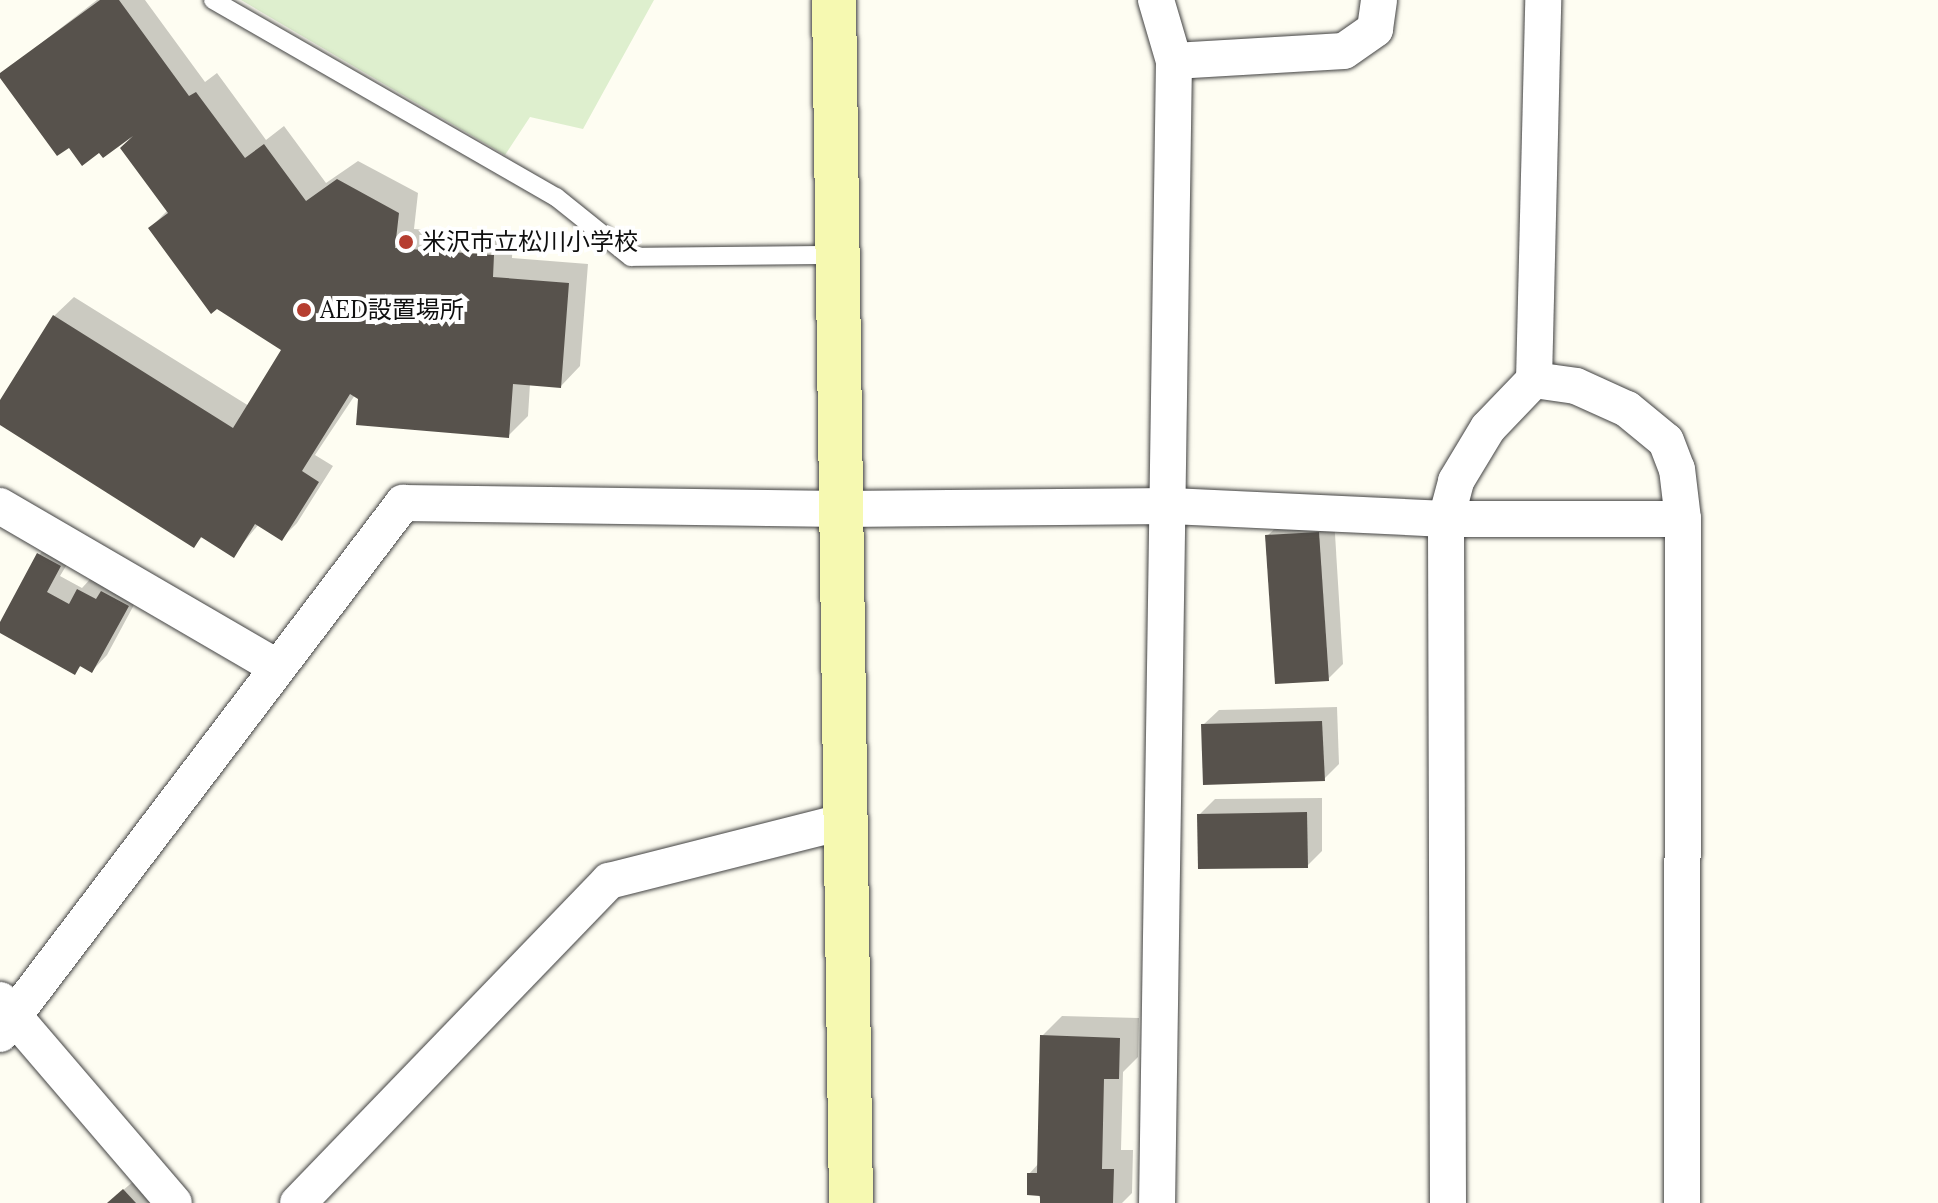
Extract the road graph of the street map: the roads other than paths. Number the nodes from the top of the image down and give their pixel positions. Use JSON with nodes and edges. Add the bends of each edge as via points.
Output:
{"nodes":[{"id":1,"x":213,"y":0,"type":"edge"},
{"id":2,"x":834,"y":0,"type":"edge"},
{"id":3,"x":1156,"y":0,"type":"edge"},
{"id":4,"x":1379,"y":0,"type":"edge"},
{"id":5,"x":1543,"y":0,"type":"edge"},
{"id":6,"x":1174,"y":61,"type":"junction"},
{"id":7,"x":838,"y":255,"type":"junction"},
{"id":8,"x":1534,"y":380,"type":"junction"},
{"id":9,"x":0,"y":506,"type":"edge"},
{"id":10,"x":1171,"y":506,"type":"junction"},
{"id":11,"x":841,"y":509,"type":"junction"},
{"id":12,"x":1446,"y":519,"type":"junction"},
{"id":13,"x":1683,"y":519,"type":"junction"},
{"id":14,"x":277,"y":667,"type":"junction"},
{"id":15,"x":846,"y":821,"type":"junction"},
{"id":16,"x":5,"y":1016,"type":"edge"},
{"id":17,"x":174,"y":1203,"type":"edge"},
{"id":18,"x":298,"y":1203,"type":"edge"},
{"id":19,"x":851,"y":1203,"type":"edge"},
{"id":20,"x":1157,"y":1203,"type":"edge"},
{"id":21,"x":1448,"y":1203,"type":"edge"},
{"id":22,"x":1682,"y":1203,"type":"edge"}],
"edges":[{"from":1,"to":7,"type":"lane","via":[[556,197],[631,257]]},
{"from":2,"to":7,"type":"street"},
{"from":3,"to":6,"type":"street"},
{"from":4,"to":6,"type":"street","via":[[1375,29],[1344,51]]},
{"from":5,"to":8,"type":"street"},
{"from":6,"to":10,"type":"street"},
{"from":7,"to":11,"type":"street"},
{"from":8,"to":12,"type":"street","via":[[1480,441],[1456,481]]},
{"from":8,"to":13,"type":"street","via":[[1576,386],[1614,403],[1666,441],[1677,469]]},
{"from":9,"to":14,"type":"street"},
{"from":10,"to":11,"type":"street"},
{"from":10,"to":12,"type":"street"},
{"from":10,"to":20,"type":"street"},
{"from":11,"to":14,"type":"street","via":[[403,503]]},
{"from":11,"to":15,"type":"street"},
{"from":12,"to":13,"type":"street"},
{"from":12,"to":21,"type":"street"},
{"from":13,"to":22,"type":"street"},
{"from":14,"to":16,"type":"street"},
{"from":15,"to":18,"type":"street","via":[[609,881]]},
{"from":15,"to":19,"type":"street"},
{"from":16,"to":17,"type":"street"}]}
